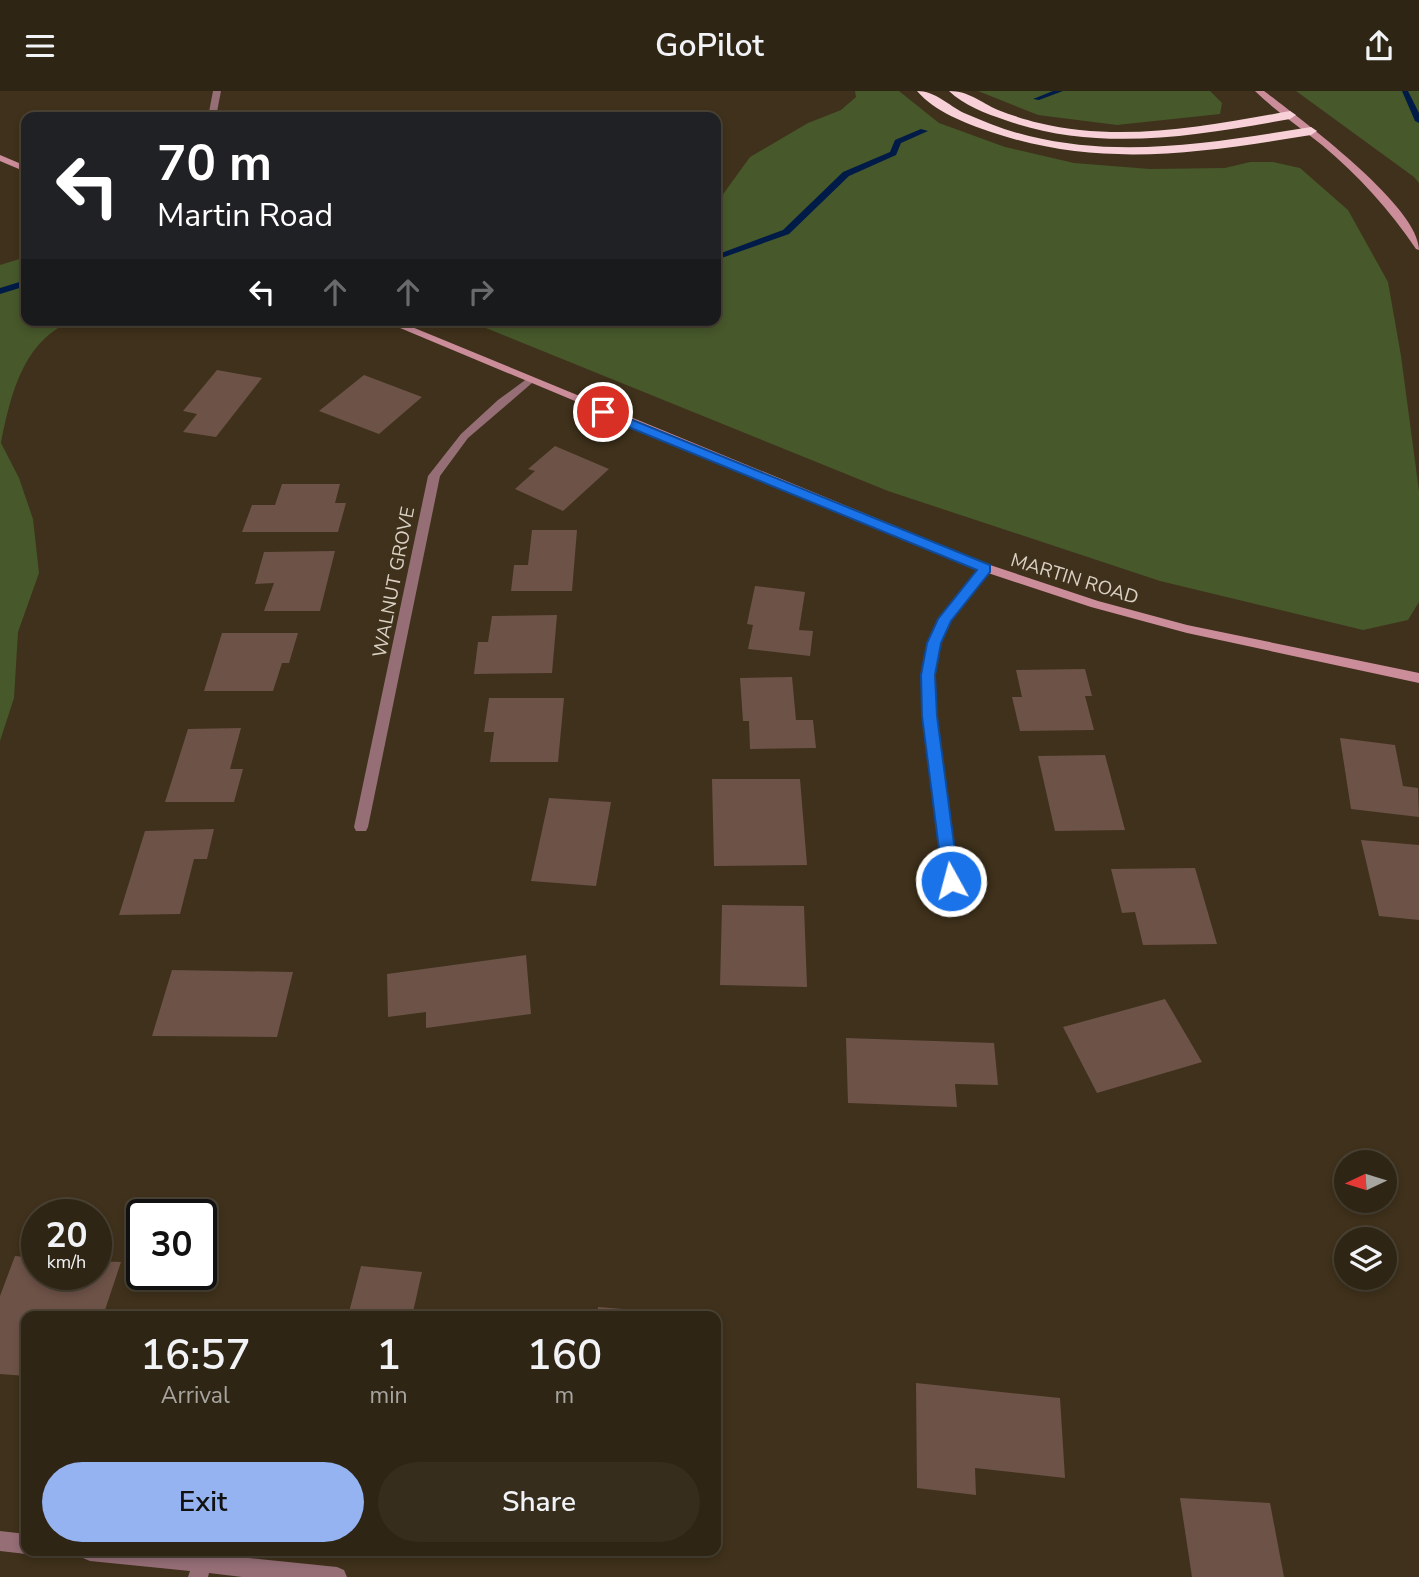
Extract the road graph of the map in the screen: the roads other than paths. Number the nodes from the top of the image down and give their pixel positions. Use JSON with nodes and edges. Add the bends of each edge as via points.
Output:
{"nodes":[{"id":1,"x":217,"y":91,"type":"edge"},
{"id":2,"x":922,"y":91,"type":"edge"},
{"id":3,"x":954,"y":91,"type":"edge"},
{"id":4,"x":1259,"y":91,"type":"edge"},
{"id":5,"x":213,"y":112,"type":"edge"},
{"id":6,"x":1290,"y":115,"type":"junction"},
{"id":7,"x":1311,"y":131,"type":"junction"},
{"id":8,"x":0,"y":158,"type":"edge"},
{"id":9,"x":21,"y":167,"type":"edge"},
{"id":10,"x":1419,"y":247,"type":"edge"},
{"id":11,"x":400,"y":326,"type":"edge"},
{"id":12,"x":528,"y":381,"type":"junction"},
{"id":13,"x":986,"y":568,"type":"junction"},
{"id":14,"x":1419,"y":678,"type":"edge"},
{"id":15,"x":361,"y":828,"type":"dead end"},
{"id":16,"x":951,"y":881,"type":"dead end"},
{"id":17,"x":0,"y":1541,"type":"edge"},
{"id":18,"x":21,"y":1543,"type":"edge"},
{"id":19,"x":121,"y":1556,"type":"edge"},
{"id":20,"x":200,"y":1569,"type":"edge"},
{"id":21,"x":337,"y":1577,"type":"edge"}],
"edges":[{"from":1,"to":5,"type":"street"},
{"from":2,"to":7,"type":"highway","via":[[947,109],[1001,133],[1100,152],[1166,153]]},
{"from":3,"to":6,"type":"highway","via":[[1020,122],[1100,136],[1177,135]]},
{"from":4,"to":6,"type":"street"},
{"from":6,"to":7,"type":"street"},
{"from":7,"to":10,"type":"street","via":[[1388,203]]},
{"from":8,"to":9,"type":"street"},
{"from":11,"to":12,"type":"street","name":"MARTIN ROAD"},
{"from":12,"to":13,"type":"street","name":"MARTIN ROAD"},
{"from":12,"to":15,"type":"street","name":"WALNUT GROVE","via":[[465,434],[434,476]]},
{"from":13,"to":14,"type":"street","name":"MARTIN ROAD","via":[[1186,629]]},
{"from":13,"to":16,"type":"street","via":[[945,619],[934,643],[928,675]]},
{"from":17,"to":18,"type":"street"},
{"from":19,"to":20,"type":"street"},
{"from":20,"to":21,"type":"street"}]}
